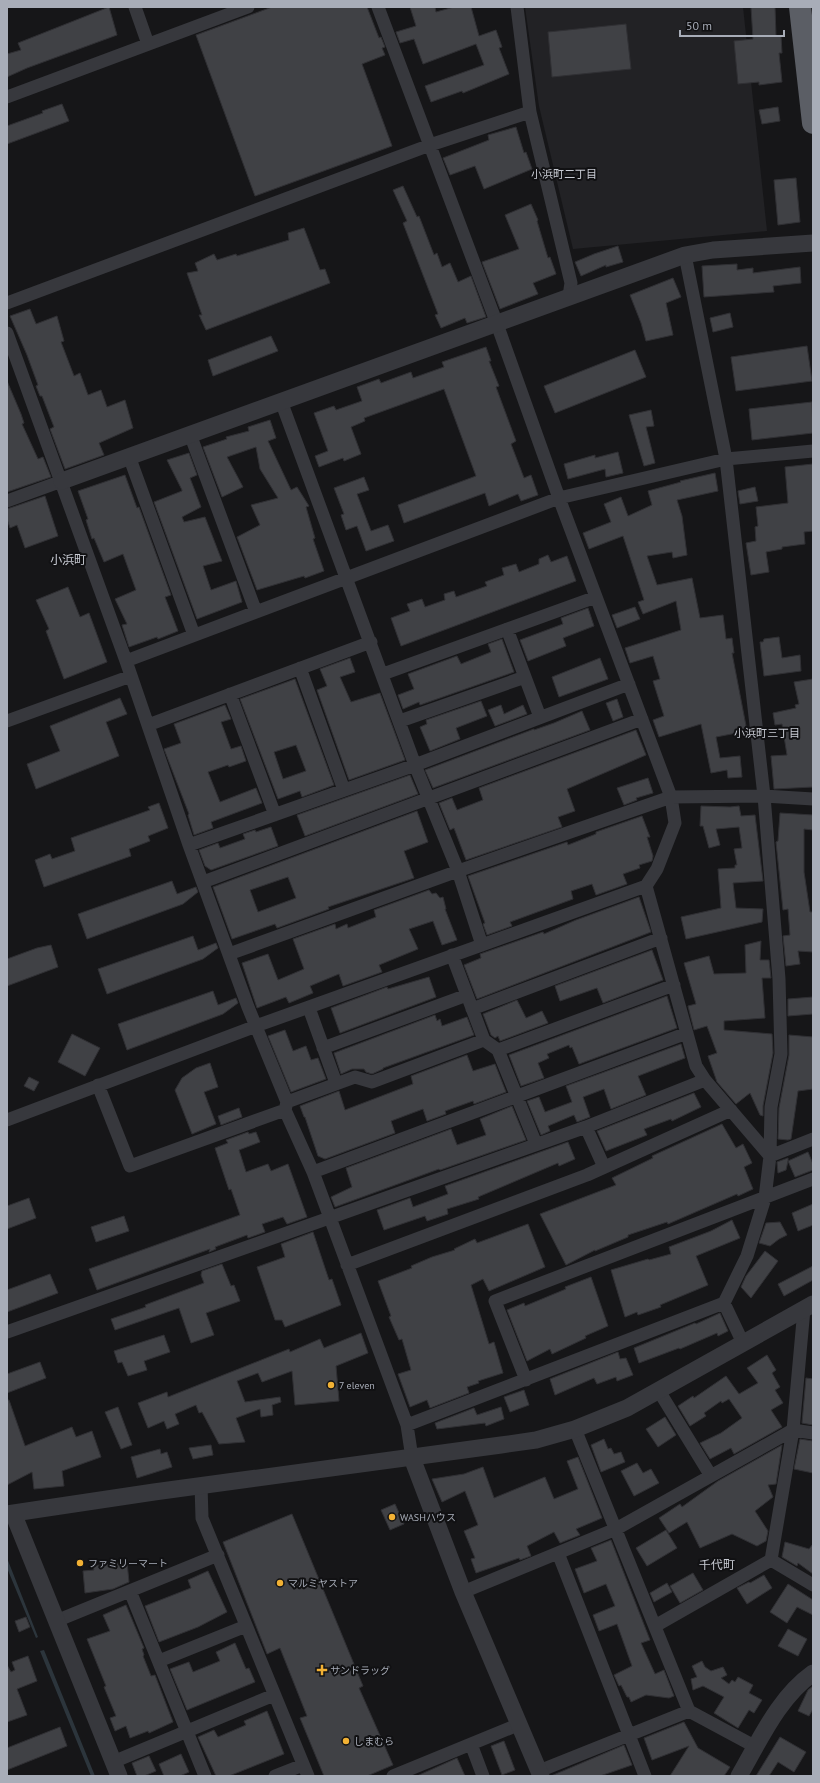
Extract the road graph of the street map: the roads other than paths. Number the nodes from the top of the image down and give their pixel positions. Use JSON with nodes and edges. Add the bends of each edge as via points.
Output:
{"nodes":[{"id":1,"x":135,"y":7,"type":"edge"},
{"id":2,"x":248,"y":7,"type":"edge"},
{"id":3,"x":378,"y":7,"type":"edge"},
{"id":4,"x":517,"y":7,"type":"edge"},
{"id":5,"x":800,"y":7,"type":"edge"},
{"id":6,"x":148,"y":44,"type":"junction"},
{"id":7,"x":7,"y":97,"type":"edge"},
{"id":8,"x":530,"y":112,"type":"junction"},
{"id":9,"x":813,"y":123,"type":"edge"},
{"id":10,"x":430,"y":145,"type":"junction"},
{"id":11,"x":813,"y":243,"type":"edge"},
{"id":12,"x":685,"y":255,"type":"junction"},
{"id":13,"x":569,"y":296,"type":"junction"},
{"id":14,"x":7,"y":303,"type":"edge"},
{"id":15,"x":497,"y":324,"type":"junction"},
{"id":16,"x":7,"y":333,"type":"edge"},
{"id":17,"x":282,"y":401,"type":"junction"},
{"id":18,"x":190,"y":434,"type":"junction"},
{"id":19,"x":813,"y":451,"type":"edge"},
{"id":20,"x":129,"y":456,"type":"junction"},
{"id":21,"x":726,"y":459,"type":"junction"},
{"id":22,"x":62,"y":481,"type":"junction"},
{"id":23,"x":559,"y":498,"type":"junction"},
{"id":24,"x":7,"y":501,"type":"edge"},
{"id":25,"x":348,"y":577,"type":"junction"},
{"id":26,"x":596,"y":597,"type":"junction"},
{"id":27,"x":256,"y":612,"type":"junction"},
{"id":28,"x":507,"y":629,"type":"junction"},
{"id":29,"x":194,"y":635,"type":"junction"},
{"id":30,"x":371,"y":642,"type":"junction"},
{"id":31,"x":126,"y":661,"type":"junction"},
{"id":32,"x":300,"y":668,"type":"junction"},
{"id":33,"x":383,"y":674,"type":"junction"},
{"id":34,"x":131,"y":676,"type":"junction"},
{"id":35,"x":525,"y":677,"type":"junction"},
{"id":36,"x":630,"y":684,"type":"junction"},
{"id":37,"x":230,"y":694,"type":"junction"},
{"id":38,"x":540,"y":718,"type":"junction"},
{"id":39,"x":642,"y":719,"type":"junction"},
{"id":40,"x":7,"y":721,"type":"edge"},
{"id":41,"x":400,"y":721,"type":"junction"},
{"id":42,"x":148,"y":725,"type":"junction"},
{"id":43,"x":416,"y":765,"type":"junction"},
{"id":44,"x":344,"y":790,"type":"junction"},
{"id":45,"x":764,"y":796,"type":"junction"},
{"id":46,"x":671,"y":797,"type":"junction"},
{"id":47,"x":429,"y":798,"type":"junction"},
{"id":48,"x":813,"y":799,"type":"edge"},
{"id":49,"x":275,"y":814,"type":"junction"},
{"id":50,"x":188,"y":845,"type":"junction"},
{"id":51,"x":458,"y":871,"type":"junction"},
{"id":52,"x":203,"y":882,"type":"junction"},
{"id":53,"x":646,"y":886,"type":"junction"},
{"id":54,"x":661,"y":938,"type":"junction"},
{"id":55,"x":482,"y":945,"type":"junction"},
{"id":56,"x":229,"y":954,"type":"junction"},
{"id":57,"x":452,"y":955,"type":"junction"},
{"id":58,"x":674,"y":985,"type":"junction"},
{"id":59,"x":467,"y":995,"type":"junction"},
{"id":60,"x":309,"y":1008,"type":"junction"},
{"id":61,"x":472,"y":1009,"type":"junction"},
{"id":62,"x":256,"y":1026,"type":"junction"},
{"id":63,"x":687,"y":1033,"type":"junction"},
{"id":64,"x":484,"y":1040,"type":"junction"},
{"id":65,"x":323,"y":1048,"type":"junction"},
{"id":66,"x":498,"y":1050,"type":"junction"},
{"id":67,"x":705,"y":1080,"type":"junction"},
{"id":68,"x":336,"y":1083,"type":"junction"},
{"id":69,"x":98,"y":1085,"type":"junction"},
{"id":70,"x":517,"y":1097,"type":"junction"},
{"id":71,"x":286,"y":1106,"type":"junction"},
{"id":72,"x":731,"y":1110,"type":"junction"},
{"id":73,"x":7,"y":1120,"type":"edge"},
{"id":74,"x":586,"y":1127,"type":"junction"},
{"id":75,"x":813,"y":1139,"type":"edge"},
{"id":76,"x":536,"y":1144,"type":"junction"},
{"id":77,"x":770,"y":1156,"type":"junction"},
{"id":78,"x":604,"y":1167,"type":"junction"},
{"id":79,"x":313,"y":1172,"type":"junction"},
{"id":80,"x":813,"y":1179,"type":"edge"},
{"id":81,"x":765,"y":1198,"type":"junction"},
{"id":82,"x":330,"y":1217,"type":"junction"},
{"id":83,"x":348,"y":1265,"type":"junction"},
{"id":84,"x":724,"y":1304,"type":"junction"},
{"id":85,"x":809,"y":1306,"type":"edge"},
{"id":86,"x":7,"y":1332,"type":"edge"},
{"id":87,"x":743,"y":1343,"type":"junction"},
{"id":88,"x":526,"y":1380,"type":"junction"},
{"id":89,"x":659,"y":1391,"type":"junction"},
{"id":90,"x":407,"y":1425,"type":"junction"},
{"id":91,"x":575,"y":1429,"type":"junction"},
{"id":92,"x":794,"y":1430,"type":"junction"},
{"id":93,"x":813,"y":1433,"type":"edge"},
{"id":94,"x":412,"y":1458,"type":"junction"},
{"id":95,"x":711,"y":1476,"type":"junction"},
{"id":96,"x":201,"y":1485,"type":"junction"},
{"id":97,"x":10,"y":1513,"type":"edge"},
{"id":98,"x":616,"y":1529,"type":"junction"},
{"id":99,"x":558,"y":1553,"type":"junction"},
{"id":100,"x":218,"y":1555,"type":"junction"},
{"id":101,"x":771,"y":1560,"type":"junction"},
{"id":102,"x":813,"y":1585,"type":"edge"},
{"id":103,"x":130,"y":1591,"type":"junction"},
{"id":104,"x":463,"y":1592,"type":"junction"},
{"id":105,"x":56,"y":1621,"type":"junction"},
{"id":106,"x":246,"y":1626,"type":"junction"},
{"id":107,"x":655,"y":1626,"type":"junction"},
{"id":108,"x":158,"y":1661,"type":"junction"},
{"id":109,"x":813,"y":1673,"type":"edge"},
{"id":110,"x":274,"y":1695,"type":"junction"},
{"id":111,"x":689,"y":1711,"type":"junction"},
{"id":112,"x":520,"y":1724,"type":"junction"},
{"id":113,"x":187,"y":1731,"type":"junction"},
{"id":114,"x":629,"y":1734,"type":"junction"},
{"id":115,"x":470,"y":1744,"type":"junction"},
{"id":116,"x":756,"y":1747,"type":"junction"},
{"id":117,"x":116,"y":1769,"type":"edge"},
{"id":118,"x":305,"y":1770,"type":"edge"},
{"id":119,"x":540,"y":1774,"type":"edge"},
{"id":120,"x":205,"y":1776,"type":"edge"},
{"id":121,"x":275,"y":1776,"type":"edge"},
{"id":122,"x":393,"y":1776,"type":"edge"},
{"id":123,"x":483,"y":1776,"type":"edge"},
{"id":124,"x":646,"y":1776,"type":"edge"},
{"id":125,"x":738,"y":1776,"type":"edge"}],
"edges":[{"from":1,"to":6,"type":"street"},
{"from":2,"to":6,"type":"street"},
{"from":3,"to":10,"type":"street"},
{"from":4,"to":8,"type":"street"},
{"from":5,"to":9,"type":"highway"},
{"from":6,"to":7,"type":"street"},
{"from":8,"to":10,"type":"street"},
{"from":8,"to":13,"type":"street","via":[[571,282]]},
{"from":10,"to":14,"type":"street"},
{"from":10,"to":15,"type":"street"},
{"from":11,"to":12,"type":"street","via":[[713,250]]},
{"from":12,"to":13,"type":"street"},
{"from":12,"to":21,"type":"street"},
{"from":13,"to":15,"type":"street"},
{"from":15,"to":17,"type":"street"},
{"from":15,"to":23,"type":"street"},
{"from":16,"to":22,"type":"street"},
{"from":17,"to":18,"type":"street"},
{"from":17,"to":25,"type":"street"},
{"from":18,"to":20,"type":"street"},
{"from":18,"to":27,"type":"street"},
{"from":19,"to":21,"type":"street"},
{"from":20,"to":22,"type":"street"},
{"from":20,"to":29,"type":"street"},
{"from":21,"to":23,"type":"street"},
{"from":21,"to":45,"type":"street"},
{"from":22,"to":24,"type":"street"},
{"from":22,"to":31,"type":"street"},
{"from":23,"to":25,"type":"street"},
{"from":23,"to":26,"type":"street"},
{"from":25,"to":27,"type":"street"},
{"from":25,"to":30,"type":"street"},
{"from":26,"to":28,"type":"street"},
{"from":26,"to":36,"type":"street"},
{"from":27,"to":29,"type":"street"},
{"from":28,"to":33,"type":"street"},
{"from":28,"to":35,"type":"street"},
{"from":29,"to":31,"type":"street"},
{"from":30,"to":32,"type":"street"},
{"from":30,"to":33,"type":"street"},
{"from":31,"to":34,"type":"street"},
{"from":32,"to":37,"type":"street"},
{"from":32,"to":44,"type":"street"},
{"from":33,"to":41,"type":"street"},
{"from":34,"to":40,"type":"street"},
{"from":34,"to":42,"type":"street"},
{"from":35,"to":38,"type":"street"},
{"from":35,"to":41,"type":"street"},
{"from":36,"to":38,"type":"street"},
{"from":36,"to":39,"type":"street"},
{"from":37,"to":42,"type":"street"},
{"from":37,"to":49,"type":"street"},
{"from":38,"to":43,"type":"street"},
{"from":39,"to":46,"type":"street"},
{"from":39,"to":47,"type":"street"},
{"from":41,"to":43,"type":"street"},
{"from":42,"to":50,"type":"street"},
{"from":43,"to":44,"type":"street"},
{"from":43,"to":47,"type":"street"},
{"from":44,"to":49,"type":"street"},
{"from":45,"to":46,"type":"street"},
{"from":45,"to":48,"type":"street"},
{"from":45,"to":77,"type":"street","via":[[779,979],[781,1054],[771,1107]]},
{"from":46,"to":51,"type":"street"},
{"from":46,"to":53,"type":"street","via":[[675,823],[657,869]]},
{"from":47,"to":51,"type":"street"},
{"from":47,"to":52,"type":"street"},
{"from":49,"to":50,"type":"street"},
{"from":50,"to":52,"type":"street"},
{"from":51,"to":55,"type":"street"},
{"from":51,"to":56,"type":"street"},
{"from":52,"to":56,"type":"street"},
{"from":53,"to":54,"type":"street"},
{"from":53,"to":55,"type":"street"},
{"from":54,"to":58,"type":"street"},
{"from":54,"to":61,"type":"street"},
{"from":55,"to":57,"type":"street"},
{"from":56,"to":62,"type":"street"},
{"from":57,"to":59,"type":"street"},
{"from":57,"to":60,"type":"street"},
{"from":58,"to":63,"type":"street"},
{"from":58,"to":66,"type":"street"},
{"from":59,"to":61,"type":"street"},
{"from":59,"to":65,"type":"street"},
{"from":60,"to":62,"type":"street"},
{"from":60,"to":65,"type":"street"},
{"from":61,"to":64,"type":"street"},
{"from":62,"to":69,"type":"street"},
{"from":62,"to":71,"type":"street"},
{"from":63,"to":67,"type":"street","via":[[696,1066]]},
{"from":63,"to":70,"type":"street"},
{"from":64,"to":66,"type":"street"},
{"from":64,"to":68,"type":"street","via":[[372,1082],[355,1077]]},
{"from":65,"to":68,"type":"street"},
{"from":66,"to":70,"type":"street"},
{"from":67,"to":72,"type":"street"},
{"from":67,"to":74,"type":"street"},
{"from":68,"to":71,"type":"street"},
{"from":69,"to":71,"type":"street","via":[[130,1166]]},
{"from":69,"to":73,"type":"street"},
{"from":70,"to":76,"type":"street"},
{"from":70,"to":79,"type":"street"},
{"from":71,"to":79,"type":"street"},
{"from":72,"to":77,"type":"street"},
{"from":72,"to":78,"type":"street"},
{"from":74,"to":76,"type":"street"},
{"from":74,"to":78,"type":"street"},
{"from":75,"to":77,"type":"street"},
{"from":76,"to":82,"type":"street"},
{"from":77,"to":81,"type":"street"},
{"from":78,"to":83,"type":"street"},
{"from":79,"to":82,"type":"street"},
{"from":80,"to":81,"type":"street"},
{"from":81,"to":84,"type":"street","via":[[747,1256]]},
{"from":81,"to":88,"type":"street","via":[[495,1301]]},
{"from":82,"to":83,"type":"street"},
{"from":82,"to":86,"type":"street"},
{"from":83,"to":90,"type":"street"},
{"from":84,"to":87,"type":"street"},
{"from":84,"to":88,"type":"street"},
{"from":85,"to":87,"type":"street"},
{"from":85,"to":92,"type":"street"},
{"from":87,"to":89,"type":"street"},
{"from":88,"to":90,"type":"street"},
{"from":89,"to":91,"type":"street","via":[[627,1408]]},
{"from":89,"to":95,"type":"street"},
{"from":90,"to":94,"type":"street"},
{"from":91,"to":94,"type":"street","via":[[536,1440]]},
{"from":91,"to":98,"type":"street"},
{"from":92,"to":93,"type":"street"},
{"from":92,"to":95,"type":"street"},
{"from":92,"to":101,"type":"street"},
{"from":94,"to":96,"type":"street"},
{"from":94,"to":104,"type":"street"},
{"from":95,"to":98,"type":"street"},
{"from":96,"to":97,"type":"street"},
{"from":96,"to":100,"type":"street","via":[[202,1518]]},
{"from":97,"to":105,"type":"street"},
{"from":98,"to":99,"type":"street"},
{"from":98,"to":107,"type":"street"},
{"from":99,"to":104,"type":"street"},
{"from":99,"to":114,"type":"street"},
{"from":100,"to":103,"type":"street"},
{"from":100,"to":106,"type":"street"},
{"from":101,"to":102,"type":"street"},
{"from":101,"to":107,"type":"street"},
{"from":103,"to":105,"type":"street"},
{"from":103,"to":108,"type":"street"},
{"from":104,"to":112,"type":"street"},
{"from":105,"to":117,"type":"street"},
{"from":106,"to":108,"type":"street"},
{"from":106,"to":110,"type":"street"},
{"from":107,"to":111,"type":"street"},
{"from":108,"to":113,"type":"street"},
{"from":109,"to":116,"type":"street","via":[[798,1683],[782,1703]]},
{"from":110,"to":113,"type":"street"},
{"from":110,"to":118,"type":"street"},
{"from":111,"to":114,"type":"street"},
{"from":111,"to":116,"type":"street"},
{"from":112,"to":115,"type":"street"},
{"from":112,"to":119,"type":"street"},
{"from":113,"to":117,"type":"street"},
{"from":113,"to":120,"type":"street"},
{"from":114,"to":119,"type":"street"},
{"from":114,"to":124,"type":"street"},
{"from":115,"to":122,"type":"street"},
{"from":115,"to":123,"type":"street"},
{"from":116,"to":125,"type":"street"},
{"from":118,"to":121,"type":"street"}]}
